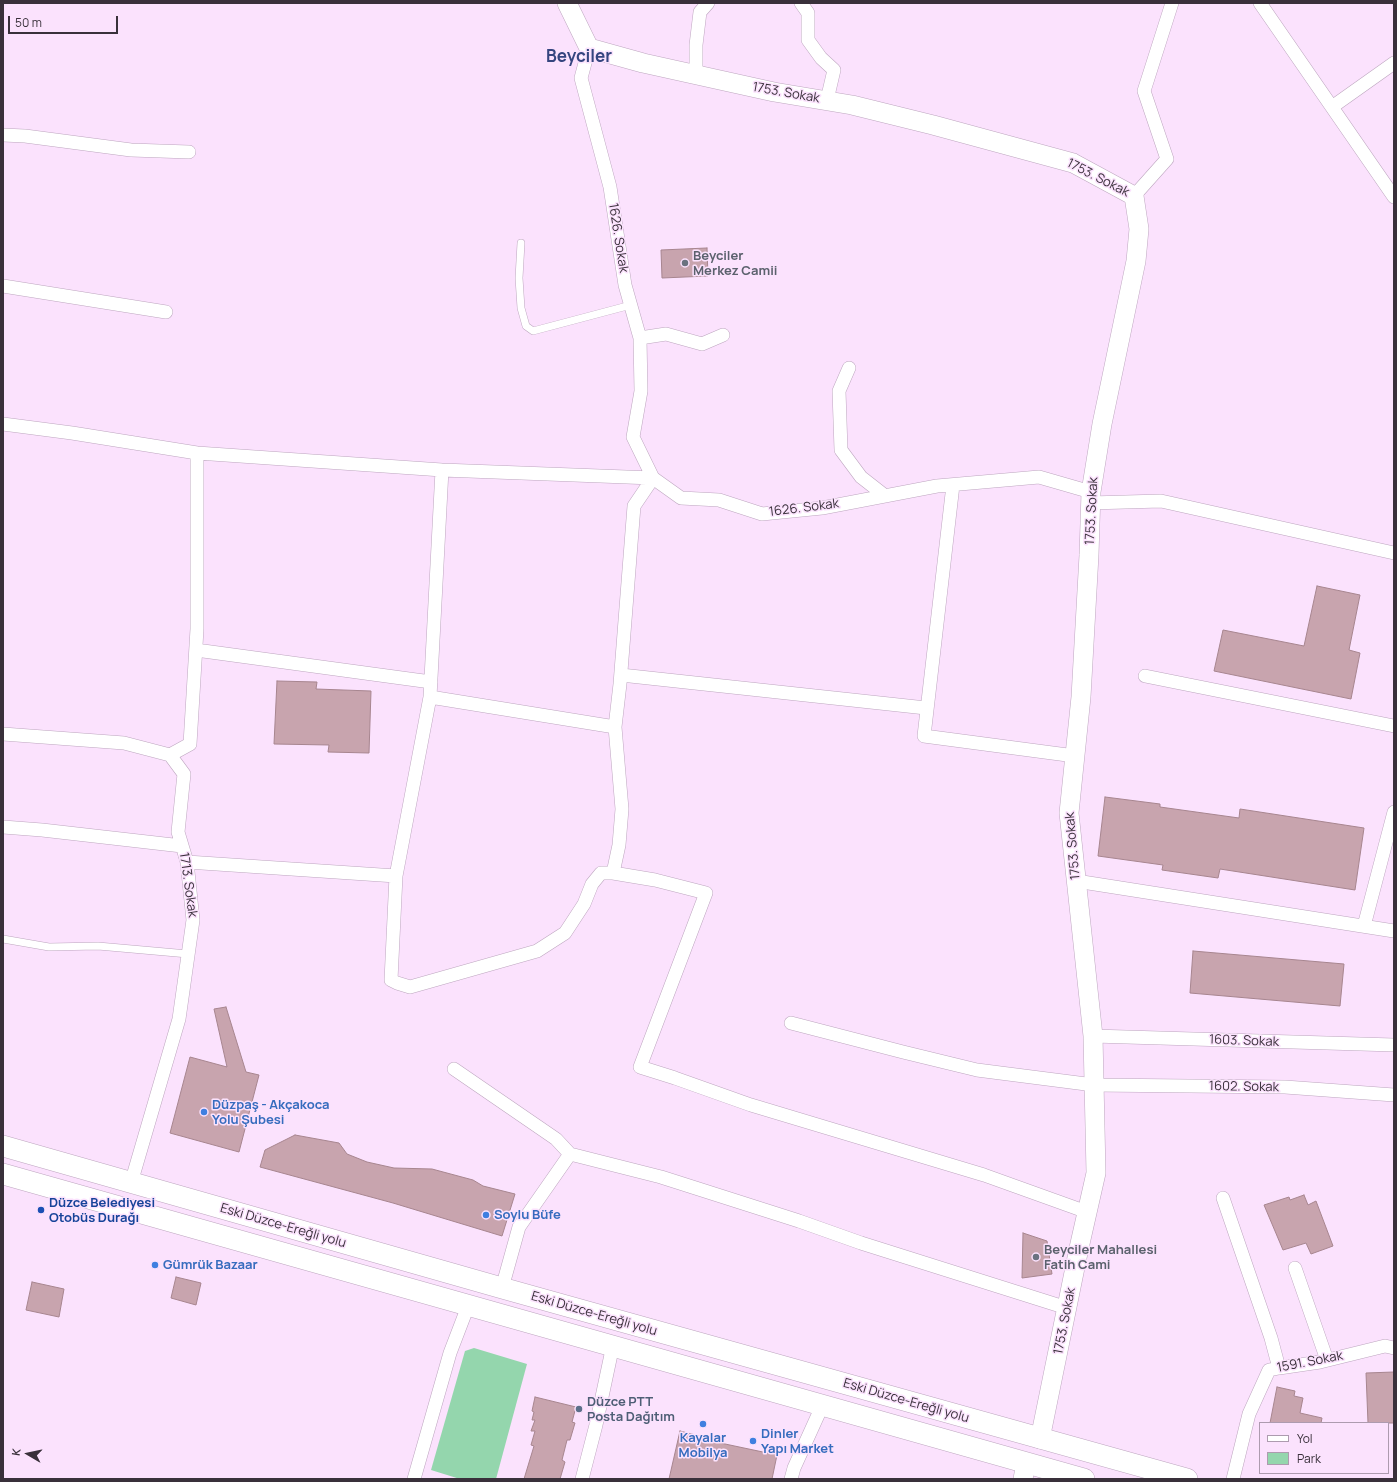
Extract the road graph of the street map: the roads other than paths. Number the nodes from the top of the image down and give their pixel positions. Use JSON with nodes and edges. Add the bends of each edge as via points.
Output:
{"nodes":[{"id":1,"x":567,"y":3,"type":"edge"},
{"id":2,"x":708,"y":3,"type":"edge"},
{"id":3,"x":801,"y":3,"type":"edge"},
{"id":4,"x":1172,"y":3,"type":"edge"},
{"id":5,"x":1260,"y":3,"type":"edge"},
{"id":6,"x":589,"y":48,"type":"junction"},
{"id":7,"x":1394,"y":62,"type":"edge"},
{"id":8,"x":696,"y":74,"type":"junction"},
{"id":9,"x":828,"y":100,"type":"junction"},
{"id":10,"x":1332,"y":107,"type":"junction"},
{"id":11,"x":3,"y":134,"type":"edge"},
{"id":12,"x":190,"y":152,"type":"dead end"},
{"id":13,"x":1134,"y":196,"type":"junction"},
{"id":14,"x":1394,"y":197,"type":"edge"},
{"id":15,"x":521,"y":243,"type":"dead end"},
{"id":16,"x":3,"y":286,"type":"edge"},
{"id":17,"x":631,"y":305,"type":"junction"},
{"id":18,"x":166,"y":312,"type":"dead end"},
{"id":19,"x":723,"y":334,"type":"dead end"},
{"id":20,"x":640,"y":338,"type":"junction"},
{"id":21,"x":849,"y":368,"type":"dead end"},
{"id":22,"x":3,"y":424,"type":"edge"},
{"id":23,"x":197,"y":453,"type":"junction"},
{"id":24,"x":442,"y":470,"type":"junction"},
{"id":25,"x":653,"y":478,"type":"junction"},
{"id":26,"x":953,"y":485,"type":"junction"},
{"id":27,"x":884,"y":495,"type":"junction"},
{"id":28,"x":1090,"y":498,"type":"junction"},
{"id":29,"x":1394,"y":553,"type":"edge"},
{"id":30,"x":196,"y":650,"type":"junction"},
{"id":31,"x":621,"y":676,"type":"junction"},
{"id":32,"x":1145,"y":676,"type":"dead end"},
{"id":33,"x":431,"y":682,"type":"junction"},
{"id":34,"x":430,"y":697,"type":"junction"},
{"id":35,"x":926,"y":708,"type":"junction"},
{"id":36,"x":1394,"y":726,"type":"edge"},
{"id":37,"x":615,"y":727,"type":"junction"},
{"id":38,"x":3,"y":734,"type":"edge"},
{"id":39,"x":170,"y":755,"type":"junction"},
{"id":40,"x":1075,"y":756,"type":"junction"},
{"id":41,"x":1394,"y":812,"type":"edge"},
{"id":42,"x":3,"y":827,"type":"edge"},
{"id":43,"x":182,"y":846,"type":"junction"},
{"id":44,"x":187,"y":862,"type":"junction"},
{"id":45,"x":613,"y":873,"type":"junction"},
{"id":46,"x":396,"y":876,"type":"junction"},
{"id":47,"x":1076,"y":881,"type":"junction"},
{"id":48,"x":1364,"y":926,"type":"junction"},
{"id":49,"x":1394,"y":931,"type":"edge"},
{"id":50,"x":3,"y":939,"type":"edge"},
{"id":51,"x":188,"y":954,"type":"junction"},
{"id":52,"x":791,"y":1023,"type":"dead end"},
{"id":53,"x":1093,"y":1036,"type":"junction"},
{"id":54,"x":1394,"y":1045,"type":"edge"},
{"id":55,"x":454,"y":1069,"type":"dead end"},
{"id":56,"x":1094,"y":1085,"type":"junction"},
{"id":57,"x":1394,"y":1095,"type":"edge"},
{"id":58,"x":3,"y":1146,"type":"edge"},
{"id":59,"x":570,"y":1154,"type":"junction"},
{"id":60,"x":3,"y":1174,"type":"edge"},
{"id":61,"x":131,"y":1183,"type":"junction"},
{"id":62,"x":1223,"y":1198,"type":"dead end"},
{"id":63,"x":1088,"y":1212,"type":"junction"},
{"id":64,"x":1295,"y":1268,"type":"dead end"},
{"id":65,"x":502,"y":1288,"type":"junction"},
{"id":66,"x":468,"y":1306,"type":"junction"},
{"id":67,"x":1067,"y":1308,"type":"junction"},
{"id":68,"x":613,"y":1345,"type":"junction"},
{"id":69,"x":1394,"y":1348,"type":"edge"},
{"id":70,"x":1327,"y":1360,"type":"junction"},
{"id":71,"x":1279,"y":1368,"type":"junction"},
{"id":72,"x":823,"y":1404,"type":"junction"},
{"id":73,"x":1040,"y":1439,"type":"junction"},
{"id":74,"x":1024,"y":1471,"type":"edge"},
{"id":75,"x":414,"y":1479,"type":"edge"},
{"id":76,"x":582,"y":1479,"type":"edge"},
{"id":77,"x":791,"y":1479,"type":"edge"},
{"id":78,"x":1084,"y":1479,"type":"edge"},
{"id":79,"x":1187,"y":1479,"type":"edge"},
{"id":80,"x":1233,"y":1479,"type":"edge"}],
"edges":[{"from":1,"to":6,"type":"street"},
{"from":2,"to":8,"type":"street","via":[[700,12]]},
{"from":3,"to":9,"type":"street","via":[[808,13],[808,40],[834,70]]},
{"from":4,"to":13,"type":"street","via":[[1144,91],[1167,159]]},
{"from":5,"to":10,"type":"street"},
{"from":6,"to":8,"type":"street","name":"1753. Sokak"},
{"from":6,"to":17,"type":"street","name":"1626. Sokak","via":[[581,78],[610,187],[625,285]]},
{"from":7,"to":10,"type":"street"},
{"from":8,"to":9,"type":"street","name":"1753. Sokak","via":[[774,92]]},
{"from":9,"to":13,"type":"street","name":"1753. Sokak","via":[[852,104],[1073,163]]},
{"from":10,"to":14,"type":"street"},
{"from":11,"to":12,"type":"street","via":[[131,150]]},
{"from":13,"to":28,"type":"street","name":"1753. Sokak","via":[[1139,229],[1136,261]]},
{"from":15,"to":17,"type":"lane","via":[[521,308],[526,326],[533,331]]},
{"from":16,"to":18,"type":"street"},
{"from":17,"to":20,"type":"street","name":"1626. Sokak"},
{"from":19,"to":20,"type":"street","via":[[702,344],[666,334]]},
{"from":20,"to":25,"type":"street","name":"1626. Sokak","via":[[641,391],[633,437]]},
{"from":21,"to":27,"type":"street","via":[[839,391],[841,450],[861,477]]},
{"from":22,"to":23,"type":"street"},
{"from":23,"to":24,"type":"street"},
{"from":23,"to":30,"type":"street"},
{"from":24,"to":25,"type":"street"},
{"from":24,"to":33,"type":"street"},
{"from":25,"to":27,"type":"street","name":"1626. Sokak","via":[[681,498],[719,500],[762,514],[822,508]]},
{"from":25,"to":31,"type":"street","via":[[634,506]]},
{"from":26,"to":27,"type":"street","name":"1626. Sokak"},
{"from":26,"to":28,"type":"street","name":"1626. Sokak","via":[[1039,477]]},
{"from":26,"to":35,"type":"street"},
{"from":28,"to":29,"type":"street","name":"1626. Sokak","via":[[1161,501]]},
{"from":28,"to":40,"type":"street","name":"1753. Sokak","via":[[1081,697]]},
{"from":30,"to":33,"type":"street"},
{"from":30,"to":39,"type":"street","via":[[190,744]]},
{"from":31,"to":35,"type":"street"},
{"from":31,"to":37,"type":"street"},
{"from":32,"to":36,"type":"street"},
{"from":33,"to":34,"type":"street"},
{"from":34,"to":37,"type":"street"},
{"from":34,"to":46,"type":"street"},
{"from":35,"to":40,"type":"street","via":[[924,736]]},
{"from":37,"to":45,"type":"street","via":[[622,809],[619,845]]},
{"from":38,"to":39,"type":"street","via":[[124,743]]},
{"from":39,"to":43,"type":"street","name":"1713. Sokak","via":[[184,774],[178,832]]},
{"from":40,"to":47,"type":"street","name":"1753. Sokak","via":[[1069,813]]},
{"from":41,"to":48,"type":"street"},
{"from":42,"to":43,"type":"street"},
{"from":43,"to":44,"type":"street","name":"1713. Sokak"},
{"from":44,"to":46,"type":"street"},
{"from":44,"to":51,"type":"street","name":"1713. Sokak","via":[[193,920]]},
{"from":45,"to":46,"type":"street","via":[[602,873],[592,884],[584,904],[565,933],[537,951],[410,987],[391,980]]},
{"from":45,"to":63,"type":"street","via":[[706,892],[640,1067],[751,1105],[984,1175]]},
{"from":47,"to":48,"type":"street"},
{"from":47,"to":53,"type":"street","name":"1753. Sokak"},
{"from":48,"to":49,"type":"street"},
{"from":50,"to":51,"type":"lane","via":[[49,947],[98,946]]},
{"from":51,"to":61,"type":"street","name":"1713. Sokak","via":[[179,1019]]},
{"from":52,"to":56,"type":"street","name":"1602. Sokak","via":[[978,1070]]},
{"from":53,"to":54,"type":"street","name":"1603. Sokak"},
{"from":53,"to":56,"type":"street","name":"1753. Sokak"},
{"from":55,"to":59,"type":"street","via":[[556,1139]]},
{"from":56,"to":57,"type":"street","name":"1602. Sokak","via":[[1286,1087]]},
{"from":56,"to":63,"type":"street","name":"1753. Sokak","via":[[1096,1173]]},
{"from":58,"to":61,"type":"main road","name":"Eski Düzce-Ereğli yolu"},
{"from":59,"to":65,"type":"street","via":[[519,1227]]},
{"from":59,"to":67,"type":"street","via":[[706,1190],[861,1243]]},
{"from":60,"to":66,"type":"main road","name":"Eski Düzce-Ereğli yolu"},
{"from":61,"to":65,"type":"main road","name":"Eski Düzce-Ereğli yolu"},
{"from":62,"to":71,"type":"street"},
{"from":63,"to":67,"type":"street","name":"1753. Sokak"},
{"from":64,"to":70,"type":"street"},
{"from":65,"to":73,"type":"main road","name":"Eski Düzce-Ereğli yolu"},
{"from":66,"to":68,"type":"main road","name":"Eski Düzce-Ereğli yolu"},
{"from":66,"to":75,"type":"street","via":[[450,1354]]},
{"from":67,"to":73,"type":"street","name":"1753. Sokak"},
{"from":68,"to":72,"type":"main road","name":"Eski Düzce-Ereğli yolu"},
{"from":68,"to":76,"type":"street"},
{"from":69,"to":70,"type":"street","name":"1591. Sokak","via":[[1384,1346]]},
{"from":70,"to":71,"type":"street","name":"1591. Sokak"},
{"from":71,"to":80,"type":"street","name":"1591. Sokak","via":[[1269,1370],[1249,1414]]},
{"from":72,"to":74,"type":"main road","name":"Eski Düzce-Ereğli yolu"},
{"from":72,"to":77,"type":"street"},
{"from":73,"to":79,"type":"main road","name":"Eski Düzce-Ereğli yolu"},
{"from":74,"to":78,"type":"main road","name":"Eski Düzce-Ereğli yolu"}]}
